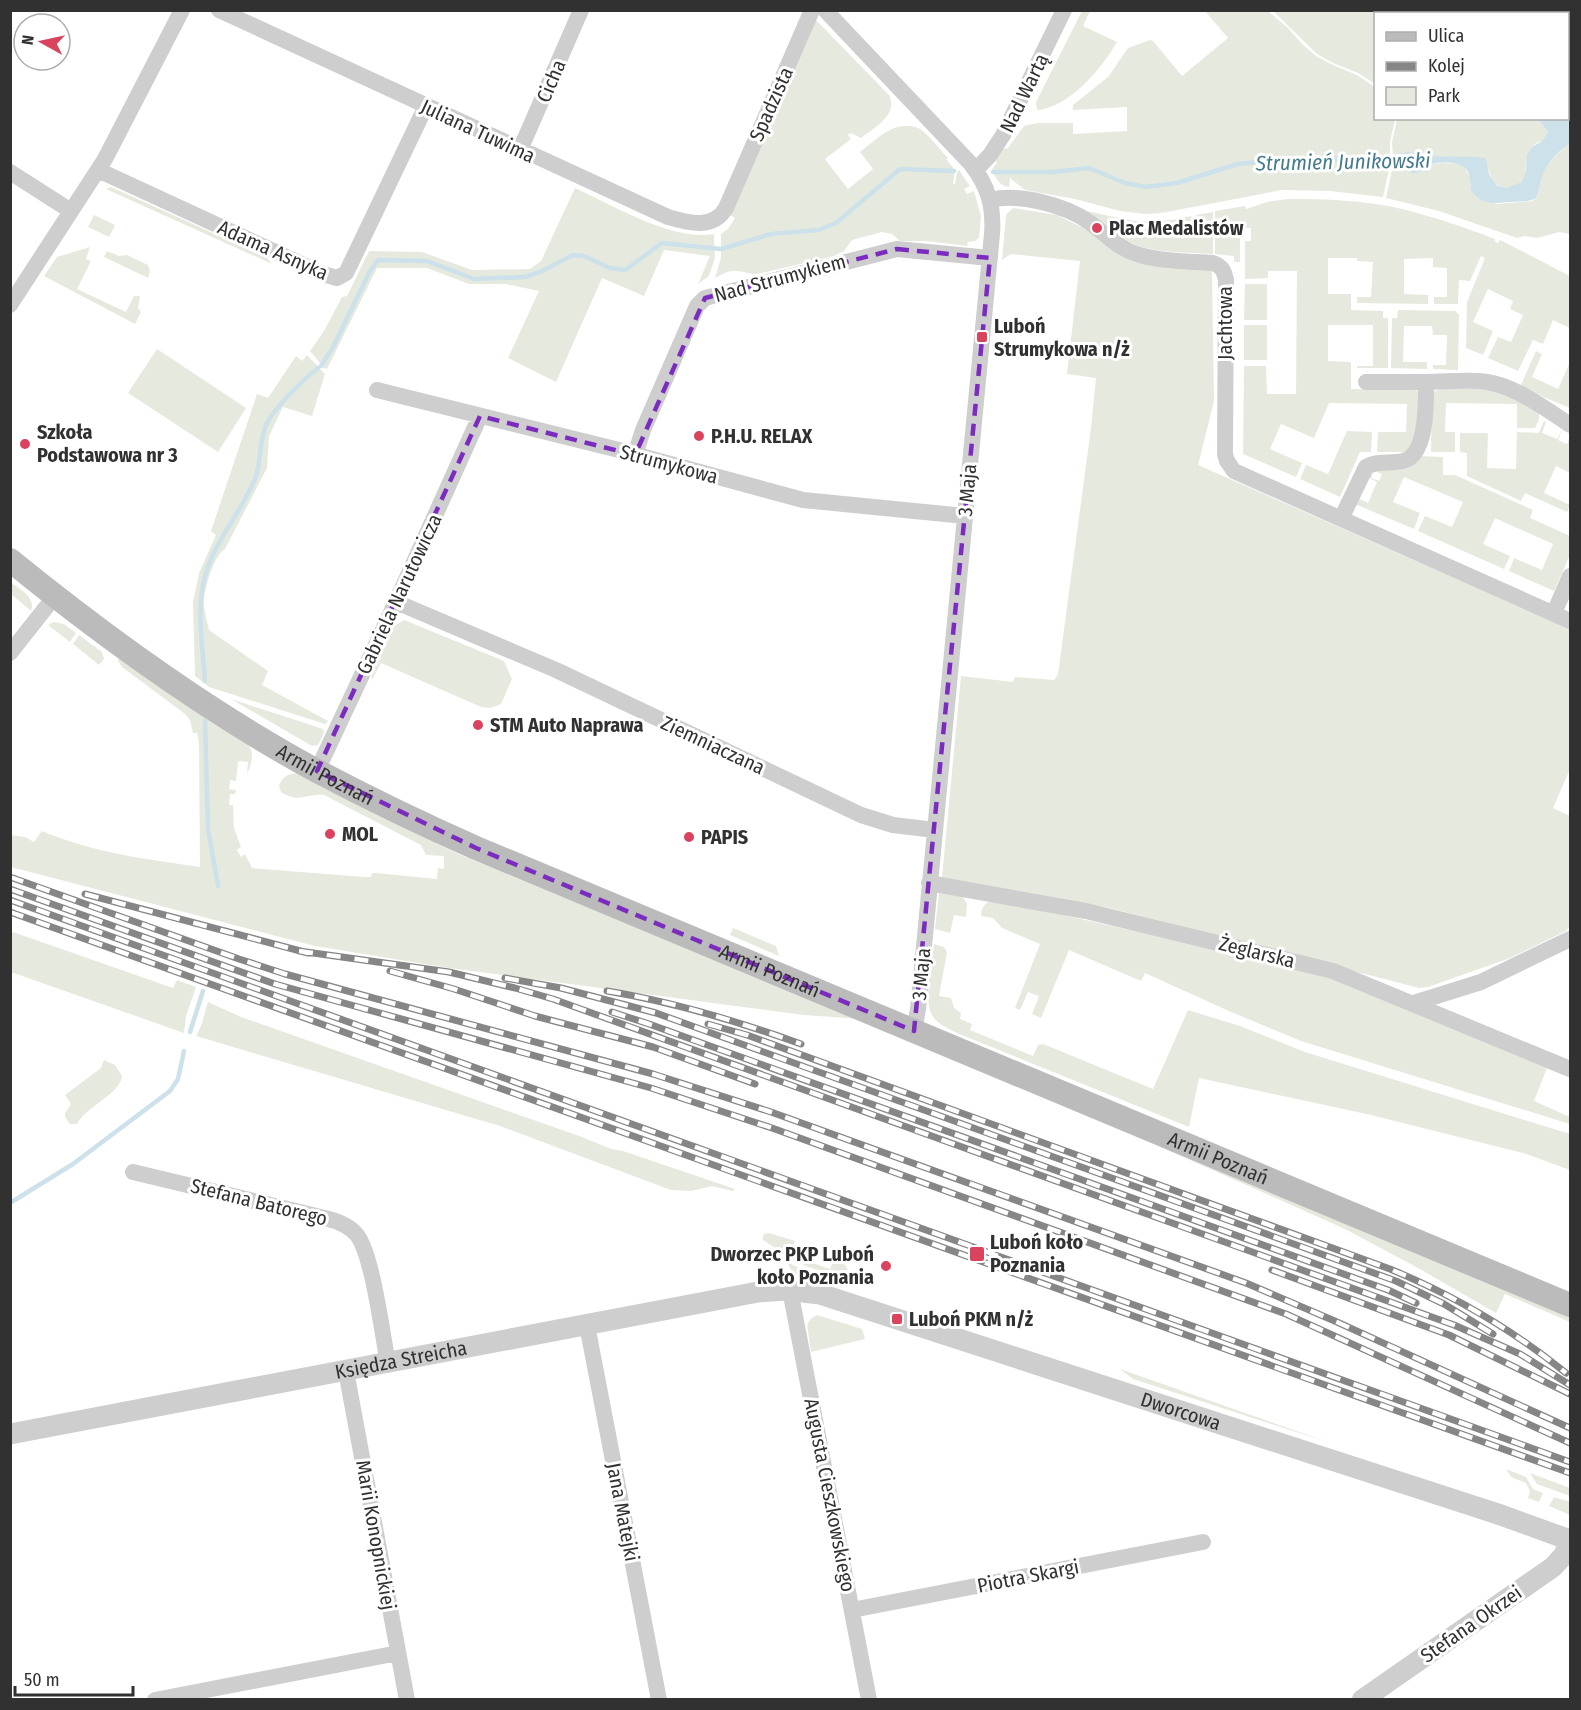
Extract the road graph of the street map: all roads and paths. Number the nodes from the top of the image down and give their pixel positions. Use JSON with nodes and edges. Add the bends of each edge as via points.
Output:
{"nodes":[{"id":1,"x":183,"y":10,"type":"edge"},
{"id":2,"x":219,"y":10,"type":"edge"},
{"id":3,"x":581,"y":10,"type":"edge"},
{"id":4,"x":812,"y":10,"type":"edge"},
{"id":5,"x":825,"y":10,"type":"edge"},
{"id":6,"x":1064,"y":10,"type":"edge"},
{"id":7,"x":426,"y":106,"type":"junction"},
{"id":8,"x":520,"y":150,"type":"junction"},
{"id":9,"x":98,"y":170,"type":"junction"},
{"id":10,"x":976,"y":170,"type":"junction"},
{"id":11,"x":10,"y":172,"type":"edge"},
{"id":12,"x":731,"y":197,"type":"joint"},
{"id":13,"x":991,"y":200,"type":"junction"},
{"id":14,"x":71,"y":211,"type":"junction"},
{"id":15,"x":990,"y":258,"type":"junction"},
{"id":16,"x":10,"y":305,"type":"edge"},
{"id":17,"x":1366,"y":382,"type":"dead end"},
{"id":18,"x":1426,"y":382,"type":"junction"},
{"id":19,"x":377,"y":390,"type":"dead end"},
{"id":20,"x":480,"y":416,"type":"junction"},
{"id":21,"x":1570,"y":425,"type":"edge"},
{"id":22,"x":635,"y":455,"type":"junction"},
{"id":23,"x":965,"y":516,"type":"junction"},
{"id":24,"x":1341,"y":519,"type":"junction"},
{"id":25,"x":10,"y":560,"type":"edge"},
{"id":26,"x":1570,"y":576,"type":"edge"},
{"id":27,"x":55,"y":596,"type":"junction"},
{"id":28,"x":396,"y":602,"type":"junction"},
{"id":29,"x":1554,"y":613,"type":"junction"},
{"id":30,"x":1570,"y":621,"type":"edge"},
{"id":31,"x":10,"y":653,"type":"edge"},
{"id":32,"x":316,"y":771,"type":"junction"},
{"id":33,"x":935,"y":830,"type":"junction"},
{"id":34,"x":929,"y":883,"type":"junction"},
{"id":35,"x":1570,"y":939,"type":"edge"},
{"id":36,"x":1414,"y":1003,"type":"junction"},
{"id":37,"x":914,"y":1031,"type":"junction"},
{"id":38,"x":1570,"y":1069,"type":"edge"},
{"id":39,"x":133,"y":1172,"type":"dead end"},
{"id":40,"x":790,"y":1290,"type":"junction"},
{"id":41,"x":1570,"y":1305,"type":"edge"},
{"id":42,"x":587,"y":1325,"type":"junction"},
{"id":43,"x":388,"y":1363,"type":"junction"},
{"id":44,"x":346,"y":1371,"type":"junction"},
{"id":45,"x":10,"y":1434,"type":"edge"},
{"id":46,"x":1570,"y":1540,"type":"edge"},
{"id":47,"x":1203,"y":1542,"type":"dead end"},
{"id":48,"x":852,"y":1610,"type":"junction"},
{"id":49,"x":398,"y":1653,"type":"junction"},
{"id":50,"x":155,"y":1700,"type":"edge"},
{"id":51,"x":407,"y":1700,"type":"edge"},
{"id":52,"x":659,"y":1700,"type":"edge"},
{"id":53,"x":869,"y":1700,"type":"edge"},
{"id":54,"x":1362,"y":1700,"type":"edge"}],
"edges":[{"from":1,"to":9,"type":"street"},
{"from":2,"to":7,"type":"street","name":"Juliana Tuwima"},
{"from":3,"to":8,"type":"street","name":"Cicha"},
{"from":4,"to":12,"type":"street","name":"Spadzista"},
{"from":5,"to":10,"type":"street","name":"3 Maja"},
{"from":6,"to":10,"type":"street","name":"Nad Wartą","via":[[1003,135]]},
{"from":7,"to":8,"type":"street","name":"Juliana Tuwima"},
{"from":7,"to":9,"type":"street","name":"Adama Asnyka","via":[[346,273],[337,278]]},
{"from":8,"to":12,"type":"street","name":"Juliana Tuwima","via":[[668,217],[688,222],[716,219]]},
{"from":9,"to":14,"type":"street"},
{"from":10,"to":13,"type":"street","name":"3 Maja"},
{"from":11,"to":14,"type":"street"},
{"from":13,"to":15,"type":"street","name":"3 Maja"},
{"from":13,"to":24,"type":"street","name":"Jachtowa","via":[[1013,199],[1060,208],[1078,215],[1133,253],[1220,266],[1226,280],[1227,461],[1239,474]]},
{"from":14,"to":16,"type":"street"},
{"from":15,"to":22,"type":"street","name":"Nad Strumykiem","via":[[897,249],[705,298],[697,306]]},
{"from":15,"to":23,"type":"street","name":"3 Maja"},
{"from":17,"to":18,"type":"street"},
{"from":18,"to":21,"type":"street","via":[[1496,384],[1539,403]]},
{"from":18,"to":24,"type":"street","via":[[1426,421],[1416,449],[1403,461],[1366,466]]},
{"from":19,"to":20,"type":"street","name":"Strumykowa"},
{"from":20,"to":22,"type":"street","name":"Strumykowa"},
{"from":20,"to":28,"type":"street","name":"Gabriela Narutowicza"},
{"from":22,"to":23,"type":"street","name":"Strumykowa","via":[[803,500]]},
{"from":23,"to":33,"type":"street","name":"3 Maja"},
{"from":24,"to":29,"type":"street","name":"Jachtowa"},
{"from":25,"to":27,"type":"main road","name":"Armii Poznań"},
{"from":26,"to":29,"type":"street"},
{"from":27,"to":31,"type":"street"},
{"from":27,"to":32,"type":"main road","name":"Armii Poznań","via":[[175,683]]},
{"from":28,"to":32,"type":"street","name":"Gabriela Narutowicza"},
{"from":28,"to":33,"type":"street","name":"Ziemniaczana","via":[[556,670],[861,815],[892,825]]},
{"from":29,"to":30,"type":"street","name":"Jachtowa"},
{"from":32,"to":37,"type":"main road","name":"Armii Poznań","via":[[476,848]]},
{"from":33,"to":34,"type":"street","name":"3 Maja"},
{"from":34,"to":36,"type":"street","name":"Żeglarska","via":[[1086,911],[1323,969]]},
{"from":34,"to":37,"type":"street","name":"3 Maja"},
{"from":35,"to":36,"type":"street","via":[[1481,981]]},
{"from":36,"to":38,"type":"street","name":"Żeglarska"},
{"from":37,"to":41,"type":"main road","name":"Armii Poznań"},
{"from":39,"to":43,"type":"street","name":"Stefana Batorego","via":[[325,1218],[348,1227],[362,1243],[368,1261]]},
{"from":40,"to":42,"type":"street","name":"Księdza Streicha","via":[[758,1292]]},
{"from":40,"to":46,"type":"street","name":"Dworcowa","via":[[842,1301]]},
{"from":40,"to":48,"type":"street","name":"Augusta Cieszkowskiego"},
{"from":42,"to":43,"type":"street","name":"Księdza Streicha"},
{"from":42,"to":52,"type":"street","name":"Jana Matejki"},
{"from":43,"to":44,"type":"street","name":"Księdza Streicha"},
{"from":44,"to":45,"type":"street","name":"Księdza Streicha"},
{"from":44,"to":49,"type":"street","name":"Marii Konopnickiej"},
{"from":46,"to":54,"type":"street","name":"Stefana Okrzei","via":[[1560,1560],[1537,1579]]},
{"from":47,"to":48,"type":"street","name":"Piotra Skargi"},
{"from":48,"to":53,"type":"street","name":"Augusta Cieszkowskiego"},
{"from":49,"to":50,"type":"street"},
{"from":49,"to":51,"type":"street","name":"Marii Konopnickiej"}]}
